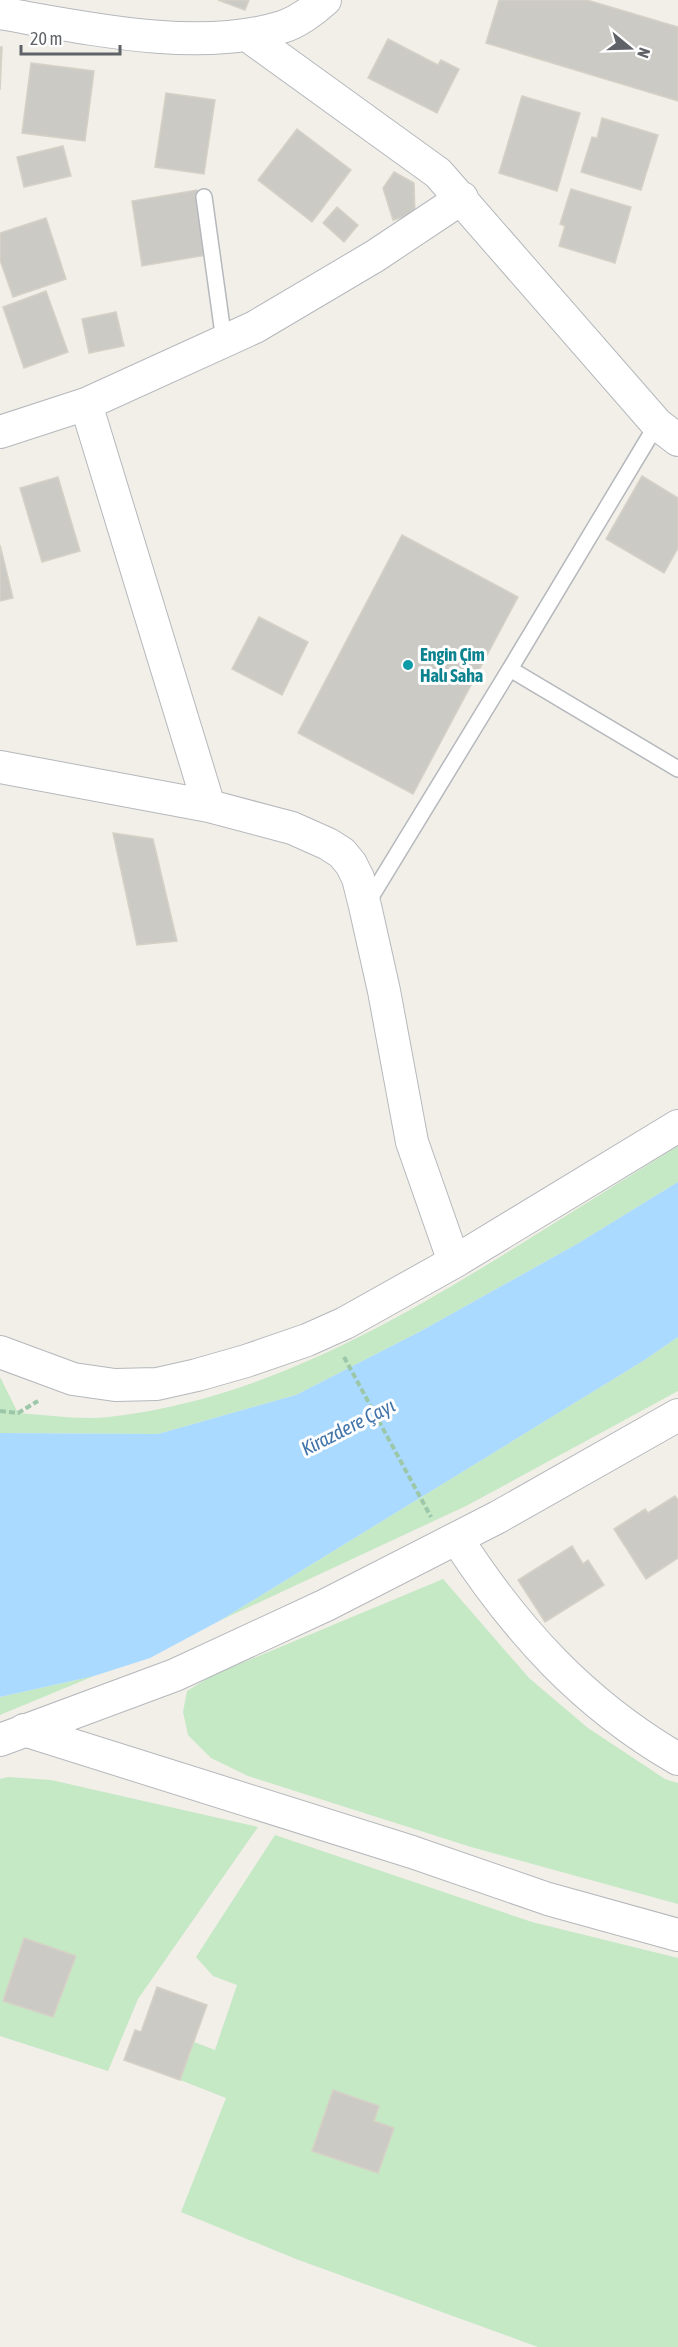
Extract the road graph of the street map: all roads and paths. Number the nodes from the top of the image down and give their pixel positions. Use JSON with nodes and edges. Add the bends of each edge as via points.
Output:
{"nodes":[{"id":1,"x":3,"y":0,"type":"edge"},
{"id":2,"x":325,"y":0,"type":"edge"},
{"id":3,"x":0,"y":4,"type":"edge"},
{"id":4,"x":0,"y":14,"type":"edge"},
{"id":5,"x":247,"y":35,"type":"junction"},
{"id":6,"x":204,"y":197,"type":"dead end"},
{"id":7,"x":462,"y":198,"type":"junction"},
{"id":8,"x":224,"y":341,"type":"junction"},
{"id":9,"x":86,"y":404,"type":"junction"},
{"id":10,"x":0,"y":432,"type":"edge"},
{"id":11,"x":667,"y":432,"type":"edge"},
{"id":12,"x":510,"y":669,"type":"junction"},
{"id":13,"x":0,"y":767,"type":"edge"},
{"id":14,"x":678,"y":769,"type":"edge"},
{"id":15,"x":209,"y":806,"type":"junction"},
{"id":16,"x":365,"y":906,"type":"junction"},
{"id":17,"x":678,"y":1126,"type":"edge"},
{"id":18,"x":454,"y":1262,"type":"junction"},
{"id":19,"x":329,"y":1330,"type":"junction"},
{"id":20,"x":0,"y":1352,"type":"edge"},
{"id":21,"x":678,"y":1415,"type":"edge"},
{"id":22,"x":452,"y":1542,"type":"junction"},
{"id":23,"x":12,"y":1735,"type":"edge"},
{"id":24,"x":678,"y":1759,"type":"edge"},
{"id":25,"x":678,"y":1935,"type":"edge"}],
"edges":[{"from":1,"to":3,"type":"street"},
{"from":2,"to":5,"type":"street","via":[[285,26]]},
{"from":4,"to":5,"type":"street","via":[[122,33]]},
{"from":5,"to":7,"type":"street","via":[[438,173]]},
{"from":6,"to":8,"type":"lane"},
{"from":7,"to":8,"type":"street","via":[[375,256],[255,327]]},
{"from":7,"to":11,"type":"street"},
{"from":8,"to":9,"type":"street"},
{"from":9,"to":10,"type":"street"},
{"from":9,"to":15,"type":"street"},
{"from":11,"to":12,"type":"lane"},
{"from":12,"to":14,"type":"lane"},
{"from":12,"to":16,"type":"lane"},
{"from":13,"to":15,"type":"street"},
{"from":15,"to":16,"type":"street","via":[[292,828],[328,844],[351,864]]},
{"from":16,"to":18,"type":"street","via":[[412,1142]]},
{"from":17,"to":18,"type":"street"},
{"from":18,"to":19,"type":"street"},
{"from":19,"to":20,"type":"street","via":[[246,1361],[157,1384],[115,1385],[73,1379]]},
{"from":19,"to":22,"type":"path"},
{"from":21,"to":22,"type":"street"},
{"from":22,"to":23,"type":"street","via":[[175,1675]]},
{"from":22,"to":24,"type":"street","via":[[562,1671],[599,1706]]},
{"from":23,"to":25,"type":"street","via":[[390,1845],[548,1899]]}]}
